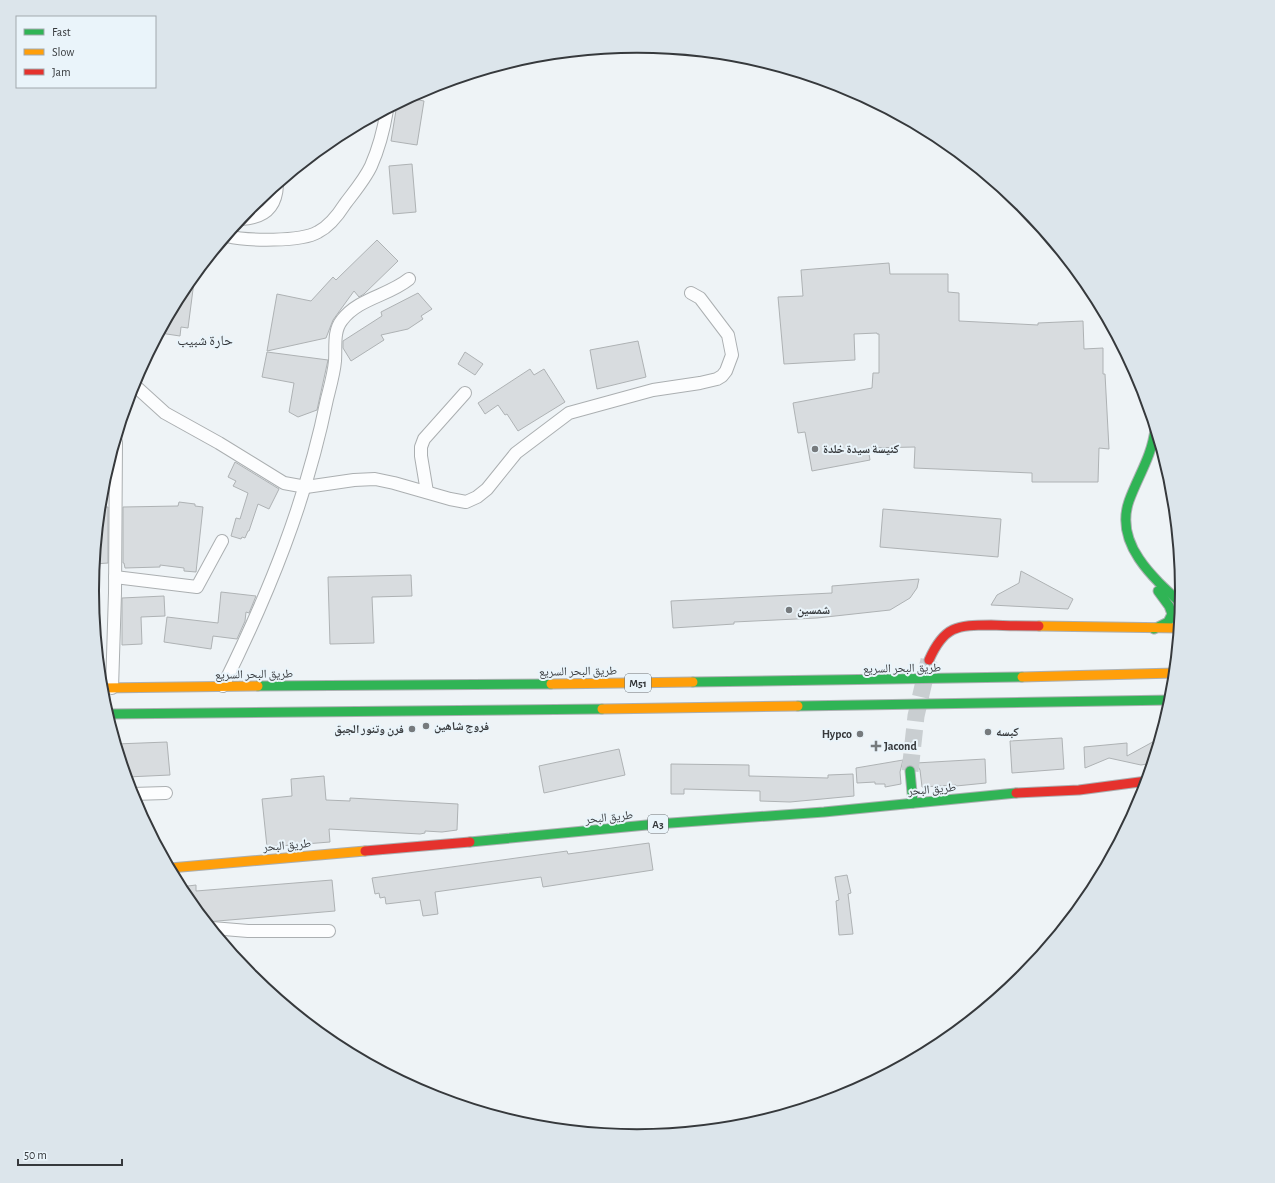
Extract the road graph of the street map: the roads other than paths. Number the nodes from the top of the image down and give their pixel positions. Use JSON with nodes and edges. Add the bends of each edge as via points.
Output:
{"nodes":[{"id":1,"x":386,"y":116,"type":"edge"},
{"id":2,"x":277,"y":192,"type":"edge"},
{"id":3,"x":251,"y":217,"type":"edge"},
{"id":4,"x":233,"y":237,"type":"edge"},
{"id":5,"x":409,"y":279,"type":"dead end"},
{"id":6,"x":691,"y":293,"type":"dead end"},
{"id":7,"x":139,"y":389,"type":"edge"},
{"id":8,"x":465,"y":392,"type":"dead end"},
{"id":9,"x":1154,"y":438,"type":"edge"},
{"id":10,"x":116,"y":457,"type":"edge"},
{"id":11,"x":306,"y":487,"type":"junction"},
{"id":12,"x":427,"y":492,"type":"junction"},
{"id":13,"x":222,"y":541,"type":"dead end"},
{"id":14,"x":1152,"y":576,"type":"junction"},
{"id":15,"x":115,"y":577,"type":"junction"},
{"id":16,"x":1176,"y":598,"type":"edge"},
{"id":17,"x":1175,"y":628,"type":"edge"},
{"id":18,"x":1154,"y":629,"type":"junction"},
{"id":19,"x":930,"y":660,"type":"tunnel mouth"},
{"id":20,"x":1169,"y":673,"type":"edge"},
{"id":21,"x":107,"y":685,"type":"edge"},
{"id":22,"x":223,"y":686,"type":"junction"},
{"id":23,"x":107,"y":688,"type":"edge"},
{"id":24,"x":1165,"y":700,"type":"edge"},
{"id":25,"x":113,"y":714,"type":"edge"},
{"id":26,"x":910,"y":771,"type":"tunnel mouth"},
{"id":27,"x":1141,"y":782,"type":"edge"},
{"id":28,"x":166,"y":793,"type":"dead end"},
{"id":29,"x":138,"y":794,"type":"edge"},
{"id":30,"x":913,"y":803,"type":"junction"},
{"id":31,"x":175,"y":868,"type":"edge"},
{"id":32,"x":218,"y":928,"type":"edge"},
{"id":33,"x":329,"y":931,"type":"dead end"}],
"edges":[{"from":1,"to":4,"type":"street","via":[[370,167],[335,219],[325,228],[311,236],[269,240]]},
{"from":2,"to":3,"type":"street","via":[[269,208],[256,217]]},
{"from":5,"to":11,"type":"street","via":[[351,310],[337,327],[335,361]]},
{"from":6,"to":12,"type":"street","via":[[700,298],[728,335],[732,355],[722,376],[700,383],[653,390],[569,413],[516,453],[487,489],[466,502]]},
{"from":7,"to":11,"type":"street","via":[[165,413],[185,426],[219,443],[274,478],[284,483]]},
{"from":8,"to":12,"type":"street","via":[[424,439],[421,447]]},
{"from":9,"to":14,"type":"main road","via":[[1145,469],[1126,510],[1128,534],[1133,550]]},
{"from":10,"to":15,"type":"street"},
{"from":11,"to":12,"type":"street","via":[[375,479]]},
{"from":11,"to":22,"type":"street","via":[[271,583]]},
{"from":13,"to":15,"type":"street","via":[[197,586]]},
{"from":14,"to":16,"type":"main road"},
{"from":14,"to":18,"type":"main road","via":[[1154,586],[1172,614],[1168,622]]},
{"from":15,"to":21,"type":"street"},
{"from":17,"to":18,"type":"main road"},
{"from":18,"to":19,"type":"main road","via":[[964,625],[937,643]]},
{"from":20,"to":22,"type":"main road","name":"طريق البحر السريع","number":"M51","via":[[914,680]]},
{"from":22,"to":23,"type":"main road","name":"طريق البحر السريع","number":"M51"},
{"from":24,"to":25,"type":"main road","number":"M51"},
{"from":26,"to":30,"type":"main road"},
{"from":27,"to":30,"type":"main road","name":"طريق البحر","number":"A3","via":[[1079,790],[1002,794]]},
{"from":28,"to":29,"type":"street"},
{"from":30,"to":31,"type":"main road","name":"طريق البحر","number":"A3"},
{"from":32,"to":33,"type":"street"}]}
